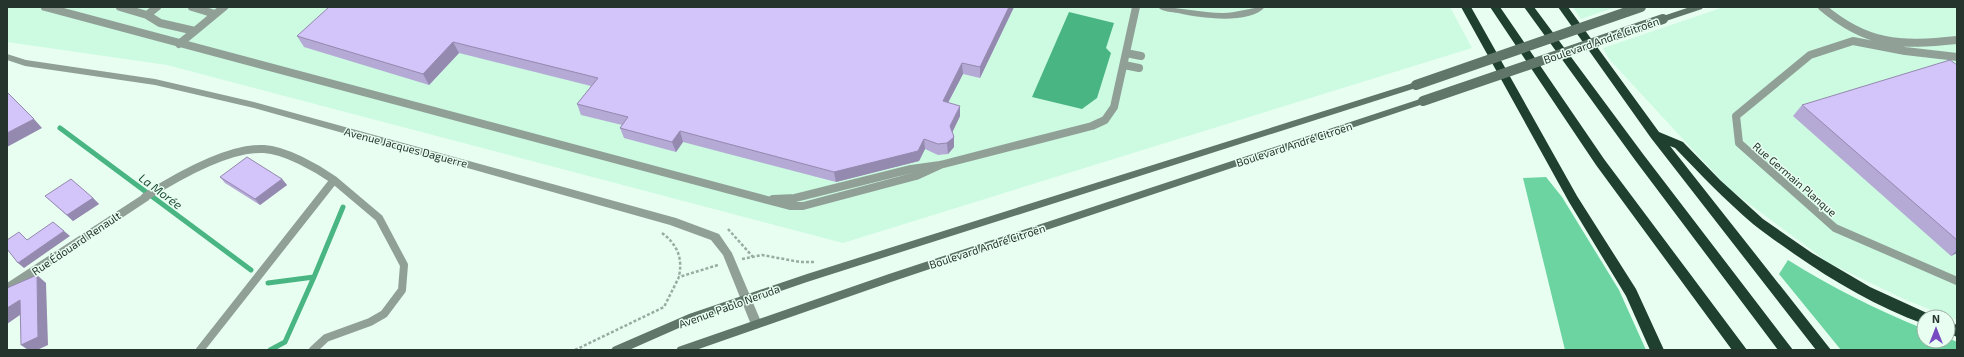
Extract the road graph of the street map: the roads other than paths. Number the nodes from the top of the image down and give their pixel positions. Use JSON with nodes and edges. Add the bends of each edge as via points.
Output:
{"nodes":[{"id":1,"x":45,"y":7,"type":"edge"},
{"id":2,"x":120,"y":7,"type":"edge"},
{"id":3,"x":158,"y":7,"type":"edge"},
{"id":4,"x":192,"y":7,"type":"edge"},
{"id":5,"x":224,"y":7,"type":"edge"},
{"id":6,"x":1136,"y":7,"type":"edge"},
{"id":7,"x":1162,"y":7,"type":"edge"},
{"id":8,"x":1261,"y":7,"type":"edge"},
{"id":9,"x":1466,"y":7,"type":"edge"},
{"id":10,"x":1495,"y":7,"type":"edge"},
{"id":11,"x":1529,"y":7,"type":"edge"},
{"id":12,"x":1563,"y":7,"type":"edge"},
{"id":13,"x":1640,"y":7,"type":"edge"},
{"id":14,"x":1822,"y":7,"type":"edge"},
{"id":15,"x":1698,"y":8,"type":"edge"},
{"id":16,"x":147,"y":14,"type":"junction"},
{"id":17,"x":215,"y":14,"type":"junction"},
{"id":18,"x":195,"y":31,"type":"junction"},
{"id":19,"x":1957,"y":40,"type":"edge"},
{"id":20,"x":179,"y":44,"type":"junction"},
{"id":21,"x":1126,"y":53,"type":"junction"},
{"id":22,"x":1141,"y":56,"type":"dead end"},
{"id":23,"x":7,"y":57,"type":"edge"},
{"id":24,"x":1957,"y":57,"type":"edge"},
{"id":25,"x":25,"y":63,"type":"junction"},
{"id":26,"x":7,"y":65,"type":"edge"},
{"id":27,"x":1124,"y":65,"type":"junction"},
{"id":28,"x":1139,"y":68,"type":"dead end"},
{"id":29,"x":1655,"y":134,"type":"junction"},
{"id":30,"x":334,"y":180,"type":"junction"},
{"id":31,"x":146,"y":197,"type":"joint"},
{"id":32,"x":844,"y":266,"type":"joint"},
{"id":33,"x":1957,"y":281,"type":"edge"},
{"id":34,"x":7,"y":289,"type":"edge"},
{"id":35,"x":746,"y":299,"type":"junction"},
{"id":36,"x":1916,"y":315,"type":"edge"},
{"id":37,"x":756,"y":324,"type":"junction"},
{"id":38,"x":200,"y":350,"type":"edge"},
{"id":39,"x":313,"y":350,"type":"edge"},
{"id":40,"x":617,"y":350,"type":"edge"},
{"id":41,"x":682,"y":350,"type":"edge"},
{"id":42,"x":1657,"y":350,"type":"edge"},
{"id":43,"x":1740,"y":350,"type":"edge"},
{"id":44,"x":1786,"y":350,"type":"edge"},
{"id":45,"x":1824,"y":350,"type":"edge"}],
"edges":[{"from":1,"to":20,"type":"lane"},
{"from":2,"to":16,"type":"lane"},
{"from":3,"to":16,"type":"lane"},
{"from":4,"to":17,"type":"lane"},
{"from":5,"to":17,"type":"lane"},
{"from":6,"to":21,"type":"lane"},
{"from":7,"to":8,"type":"street","via":[[1215,17],[1240,15]]},
{"from":9,"to":42,"type":"highway","via":[[1573,199],[1631,293]]},
{"from":10,"to":43,"type":"highway","via":[[1600,162]]},
{"from":11,"to":44,"type":"highway"},
{"from":12,"to":29,"type":"highway"},
{"from":13,"to":32,"type":"main road","name":"Boulevard André Citroën","bridge":true,"via":[[1416,85]]},
{"from":14,"to":19,"type":"lane","via":[[1841,23],[1867,36],[1888,41],[1929,44]]},
{"from":15,"to":37,"type":"main road","name":"Boulevard André Citroën","bridge":true},
{"from":16,"to":18,"type":"lane","via":[[160,23]]},
{"from":17,"to":18,"type":"lane"},
{"from":18,"to":20,"type":"lane"},
{"from":20,"to":27,"type":"lane","via":[[790,206],[803,206],[916,176],[940,165],[1092,126],[1105,120],[1114,108]]},
{"from":21,"to":22,"type":"lane"},
{"from":21,"to":27,"type":"lane"},
{"from":23,"to":25,"type":"street","name":"Avenue Jacques Daguerre"},
{"from":24,"to":33,"type":"lane","name":"Rue Germain Planque","via":[[1905,51],[1853,40],[1810,55],[1736,116],[1739,143],[1836,228]]},
{"from":25,"to":26,"type":"street","name":"Avenue Jacques Daguerre"},
{"from":25,"to":35,"type":"street","name":"Avenue Jacques Daguerre","via":[[155,82],[254,105],[672,220],[715,237],[727,253]]},
{"from":27,"to":28,"type":"lane"},
{"from":29,"to":36,"type":"highway","via":[[1679,145],[1716,184],[1759,222],[1808,257],[1865,291]]},
{"from":29,"to":45,"type":"highway"},
{"from":30,"to":31,"type":"lane","via":[[327,174],[275,151],[264,149],[229,156],[192,170]]},
{"from":30,"to":38,"type":"lane"},
{"from":30,"to":39,"type":"lane","via":[[379,218],[404,265],[402,290],[384,314],[370,322],[326,338]]},
{"from":31,"to":34,"type":"street","name":"Rue Édouard Renault"},
{"from":32,"to":35,"type":"main road","name":"Avenue Pablo Neruda"},
{"from":35,"to":37,"type":"street","name":"Avenue Jacques Daguerre"},
{"from":35,"to":40,"type":"main road","name":"Avenue Pablo Neruda","via":[[693,317]]},
{"from":37,"to":41,"type":"main road"}]}
